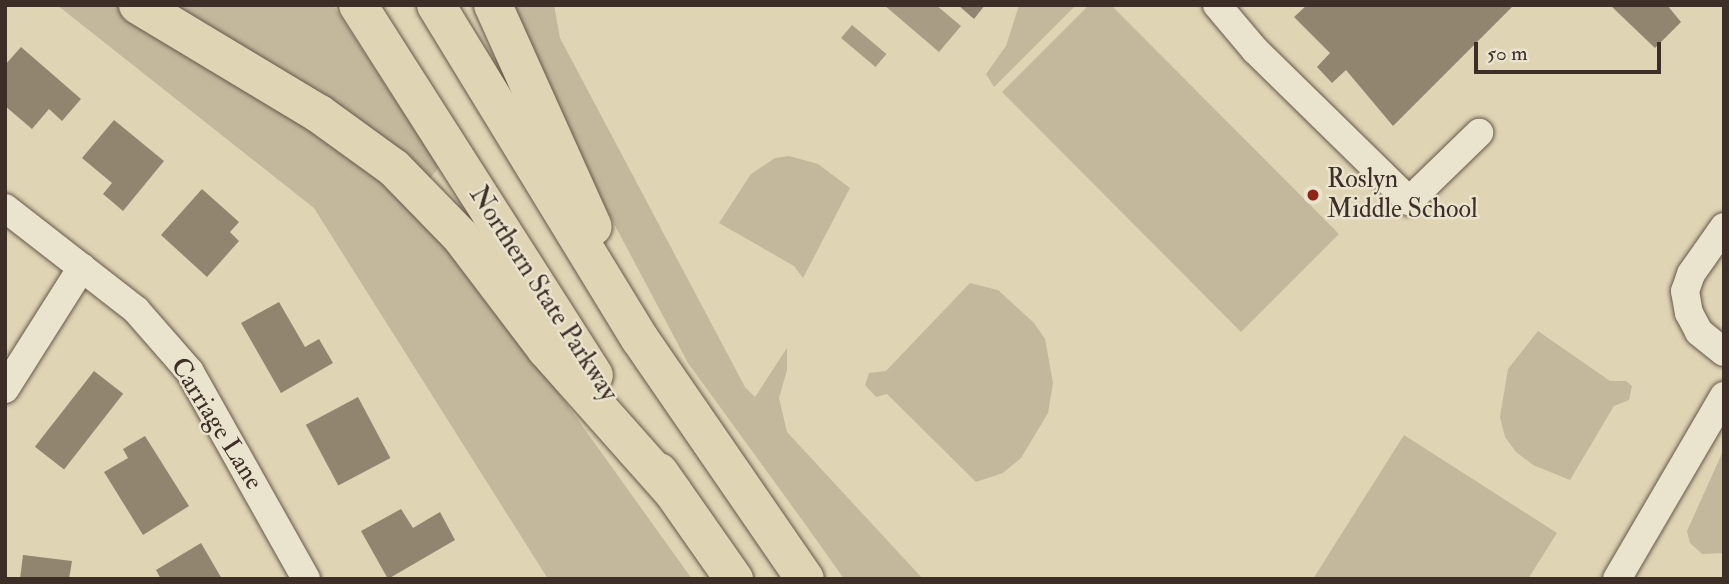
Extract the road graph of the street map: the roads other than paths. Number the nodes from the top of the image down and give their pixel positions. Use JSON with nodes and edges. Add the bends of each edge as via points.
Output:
{"nodes":[{"id":1,"x":138,"y":5,"type":"edge"},
{"id":2,"x":358,"y":5,"type":"edge"},
{"id":3,"x":436,"y":5,"type":"edge"},
{"id":4,"x":492,"y":5,"type":"edge"},
{"id":5,"x":1217,"y":5,"type":"edge"},
{"id":6,"x":1479,"y":133,"type":"dead end"},
{"id":7,"x":5,"y":208,"type":"edge"},
{"id":8,"x":1724,"y":227,"type":"edge"},
{"id":9,"x":82,"y":267,"type":"junction"},
{"id":10,"x":640,"y":339,"type":"junction"},
{"id":11,"x":1724,"y":352,"type":"edge"},
{"id":12,"x":5,"y":389,"type":"edge"},
{"id":13,"x":1724,"y":396,"type":"edge"},
{"id":14,"x":673,"y":492,"type":"junction"},
{"id":15,"x":306,"y":579,"type":"edge"},
{"id":16,"x":734,"y":579,"type":"edge"},
{"id":17,"x":805,"y":579,"type":"edge"},
{"id":18,"x":1618,"y":579,"type":"edge"}],
"edges":[{"from":1,"to":14,"type":"highway","via":[[318,113],[394,168],[461,237],[546,349]]},
{"from":2,"to":14,"type":"highway","name":"Northern State Parkway"},
{"from":3,"to":10,"type":"highway"},
{"from":4,"to":10,"type":"highway"},
{"from":5,"to":6,"type":"street","via":[[1255,50],[1409,201]]},
{"from":7,"to":9,"type":"street","name":"Carriage Lane"},
{"from":8,"to":11,"type":"street","via":[[1690,274],[1685,291],[1699,332]]},
{"from":9,"to":12,"type":"street"},
{"from":9,"to":15,"type":"street","name":"Carriage Lane","via":[[136,310],[190,372]]},
{"from":10,"to":17,"type":"highway"},
{"from":13,"to":18,"type":"street"},
{"from":14,"to":16,"type":"highway","name":"Northern State Parkway"}]}
